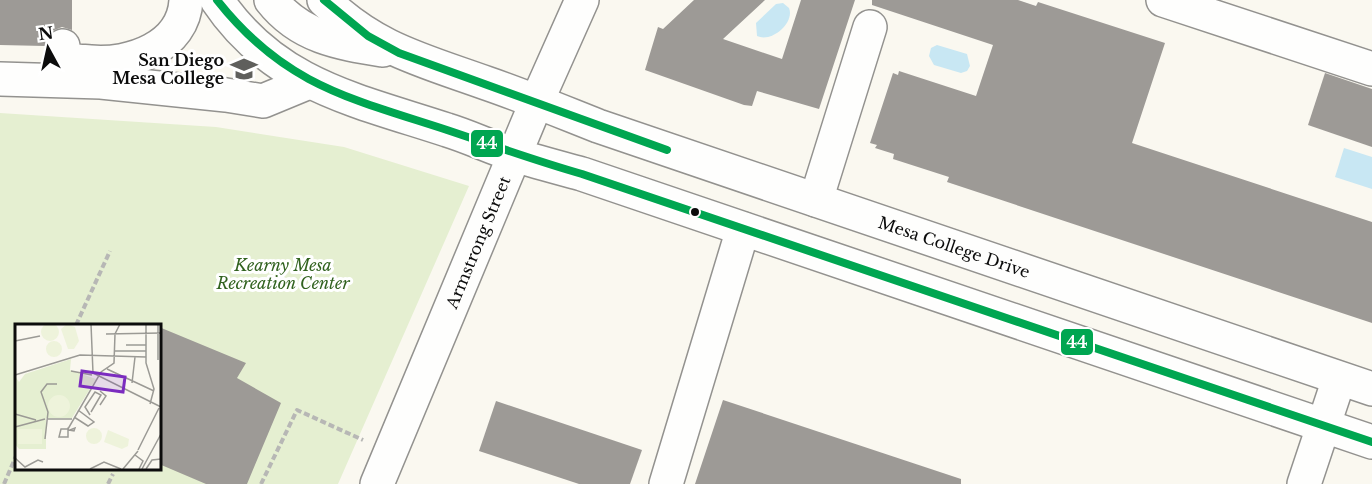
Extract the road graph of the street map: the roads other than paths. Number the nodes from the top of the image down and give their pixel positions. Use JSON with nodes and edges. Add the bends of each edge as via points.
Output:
{"nodes":[{"id":1,"x":186,"y":0,"type":"edge"},
{"id":2,"x":218,"y":0,"type":"edge"},
{"id":3,"x":271,"y":0,"type":"edge"},
{"id":4,"x":324,"y":0,"type":"edge"},
{"id":5,"x":582,"y":0,"type":"edge"},
{"id":6,"x":1163,"y":0,"type":"edge"},
{"id":7,"x":870,"y":27,"type":"dead end"},
{"id":8,"x":63,"y":46,"type":"dead end"},
{"id":9,"x":399,"y":53,"type":"junction"},
{"id":10,"x":1372,"y":69,"type":"edge"},
{"id":11,"x":0,"y":79,"type":"edge"},
{"id":12,"x":309,"y":82,"type":"junction"},
{"id":13,"x":537,"y":101,"type":"junction"},
{"id":14,"x":514,"y":155,"type":"junction"},
{"id":15,"x":816,"y":200,"type":"junction"},
{"id":16,"x":742,"y":229,"type":"junction"},
{"id":17,"x":1339,"y":379,"type":"junction"},
{"id":18,"x":1372,"y":389,"type":"edge"},
{"id":19,"x":1322,"y":427,"type":"junction"},
{"id":20,"x":1372,"y":442,"type":"edge"},
{"id":21,"x":377,"y":484,"type":"edge"},
{"id":22,"x":666,"y":484,"type":"edge"},
{"id":23,"x":1304,"y":484,"type":"edge"}],
"edges":[{"from":1,"to":8,"type":"street","via":[[182,20],[144,55],[115,62],[81,61],[67,58]]},
{"from":2,"to":12,"type":"street","via":[[265,53]]},
{"from":3,"to":9,"type":"street","via":[[313,35]]},
{"from":4,"to":9,"type":"street","via":[[368,36]]},
{"from":5,"to":13,"type":"street","name":"Armstrong Street"},
{"from":6,"to":10,"type":"street"},
{"from":7,"to":15,"type":"street"},
{"from":9,"to":13,"type":"street","name":"Mesa College Drive"},
{"from":11,"to":12,"type":"street","via":[[112,83],[263,101]]},
{"from":12,"to":14,"type":"street"},
{"from":13,"to":14,"type":"street","name":"Armstrong Street"},
{"from":13,"to":15,"type":"street","name":"Mesa College Drive","via":[[598,126]]},
{"from":14,"to":16,"type":"street"},
{"from":14,"to":21,"type":"street","name":"Armstrong Street"},
{"from":15,"to":17,"type":"street","name":"Mesa College Drive"},
{"from":16,"to":19,"type":"street"},
{"from":16,"to":22,"type":"street"},
{"from":17,"to":18,"type":"street","name":"Mesa College Drive"},
{"from":17,"to":19,"type":"street"},
{"from":19,"to":20,"type":"street"},
{"from":19,"to":23,"type":"street"}]}
